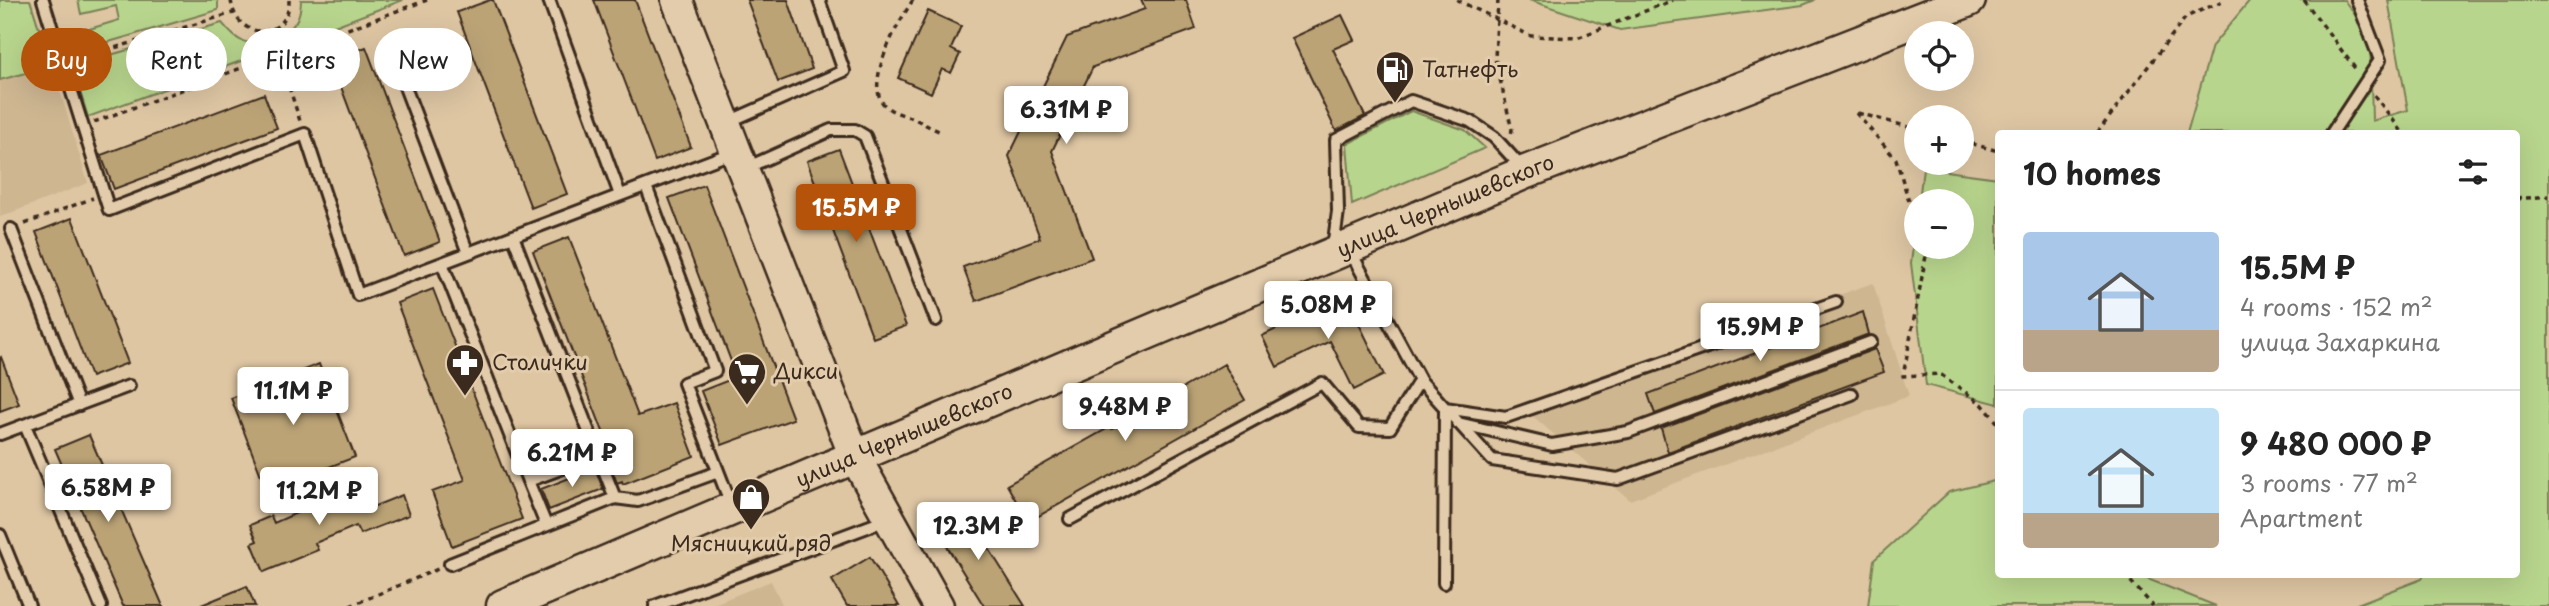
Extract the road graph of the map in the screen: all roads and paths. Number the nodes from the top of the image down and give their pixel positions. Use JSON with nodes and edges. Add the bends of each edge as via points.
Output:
{"nodes":[{"id":1,"x":43,"y":0,"type":"edge"},
{"id":2,"x":231,"y":0,"type":"edge"},
{"id":3,"x":289,"y":0,"type":"edge"},
{"id":4,"x":408,"y":0,"type":"edge"},
{"id":5,"x":427,"y":0,"type":"edge"},
{"id":6,"x":549,"y":0,"type":"edge"},
{"id":7,"x":677,"y":0,"type":"edge"},
{"id":8,"x":819,"y":0,"type":"edge"},
{"id":9,"x":913,"y":0,"type":"edge"},
{"id":10,"x":1457,"y":0,"type":"edge"},
{"id":11,"x":1498,"y":0,"type":"edge"},
{"id":12,"x":1673,"y":0,"type":"edge"},
{"id":13,"x":1969,"y":0,"type":"edge"},
{"id":14,"x":2225,"y":0,"type":"edge"},
{"id":15,"x":2304,"y":0,"type":"edge"},
{"id":16,"x":2357,"y":0,"type":"edge"},
{"id":17,"x":410,"y":6,"type":"junction"},
{"id":18,"x":233,"y":13,"type":"junction"},
{"id":19,"x":51,"y":28,"type":"edge"},
{"id":20,"x":246,"y":28,"type":"edge"},
{"id":21,"x":273,"y":28,"type":"edge"},
{"id":22,"x":350,"y":28,"type":"edge"},
{"id":23,"x":112,"y":48,"type":"edge"},
{"id":24,"x":241,"y":68,"type":"edge"},
{"id":25,"x":2365,"y":83,"type":"junction"},
{"id":26,"x":71,"y":91,"type":"edge"},
{"id":27,"x":290,"y":91,"type":"edge"},
{"id":28,"x":407,"y":91,"type":"edge"},
{"id":29,"x":725,"y":123,"type":"junction"},
{"id":30,"x":82,"y":126,"type":"junction"},
{"id":31,"x":1904,"y":126,"type":"edge"},
{"id":32,"x":2099,"y":130,"type":"edge"},
{"id":33,"x":2334,"y":130,"type":"edge"},
{"id":34,"x":2401,"y":130,"type":"edge"},
{"id":35,"x":942,"y":132,"type":"dead end"},
{"id":36,"x":305,"y":134,"type":"junction"},
{"id":37,"x":1974,"y":144,"type":"edge"},
{"id":38,"x":1505,"y":149,"type":"junction"},
{"id":39,"x":1995,"y":150,"type":"edge"},
{"id":40,"x":740,"y":160,"type":"junction"},
{"id":41,"x":1526,"y":172,"type":"junction"},
{"id":42,"x":646,"y":186,"type":"junction"},
{"id":43,"x":1905,"y":189,"type":"edge"},
{"id":44,"x":104,"y":194,"type":"junction"},
{"id":45,"x":620,"y":195,"type":"junction"},
{"id":46,"x":2549,"y":196,"type":"edge"},
{"id":47,"x":2520,"y":199,"type":"edge"},
{"id":48,"x":11,"y":229,"type":"joint"},
{"id":49,"x":513,"y":236,"type":"junction"},
{"id":50,"x":1340,"y":250,"type":"junction"},
{"id":51,"x":468,"y":253,"type":"junction"},
{"id":52,"x":1925,"y":259,"type":"edge"},
{"id":53,"x":442,"y":263,"type":"junction"},
{"id":54,"x":1836,"y":302,"type":"dead end"},
{"id":55,"x":936,"y":320,"type":"dead end"},
{"id":56,"x":1871,"y":342,"type":"dead end"},
{"id":57,"x":1420,"y":380,"type":"junction"},
{"id":58,"x":129,"y":386,"type":"dead end"},
{"id":59,"x":1852,"y":394,"type":"dead end"},
{"id":60,"x":79,"y":405,"type":"junction"},
{"id":61,"x":1445,"y":408,"type":"junction"},
{"id":62,"x":1995,"y":419,"type":"edge"},
{"id":63,"x":1458,"y":423,"type":"junction"},
{"id":64,"x":26,"y":425,"type":"junction"},
{"id":65,"x":0,"y":434,"type":"edge"},
{"id":66,"x":598,"y":454,"type":"junction"},
{"id":67,"x":855,"y":457,"type":"junction"},
{"id":68,"x":718,"y":472,"type":"junction"},
{"id":69,"x":528,"y":481,"type":"junction"},
{"id":70,"x":615,"y":498,"type":"junction"},
{"id":71,"x":733,"y":509,"type":"junction"},
{"id":72,"x":890,"y":519,"type":"junction"},
{"id":73,"x":1070,"y":519,"type":"dead end"},
{"id":74,"x":546,"y":525,"type":"junction"},
{"id":75,"x":0,"y":535,"type":"edge"},
{"id":76,"x":450,"y":564,"type":"joint"},
{"id":77,"x":2128,"y":578,"type":"edge"},
{"id":78,"x":1444,"y":583,"type":"dead end"},
{"id":79,"x":29,"y":606,"type":"edge"},
{"id":80,"x":101,"y":606,"type":"edge"},
{"id":81,"x":350,"y":606,"type":"edge"},
{"id":82,"x":503,"y":606,"type":"edge"},
{"id":83,"x":655,"y":606,"type":"edge"},
{"id":84,"x":939,"y":606,"type":"edge"},
{"id":85,"x":2153,"y":606,"type":"edge"}],
"edges":[{"from":1,"to":19,"type":"lane"},
{"from":2,"to":18,"type":"path"},
{"from":3,"to":21,"type":"path","via":[[284,19]]},
{"from":4,"to":17,"type":"path"},
{"from":5,"to":17,"type":"path"},
{"from":6,"to":45,"type":"lane"},
{"from":7,"to":29,"type":"street"},
{"from":8,"to":29,"type":"lane","via":[[844,71]]},
{"from":9,"to":35,"type":"path","via":[[880,66],[878,95],[888,109]]},
{"from":10,"to":12,"type":"path","via":[[1531,36],[1577,38]]},
{"from":11,"to":38,"type":"path","via":[[1495,58],[1512,130]]},
{"from":13,"to":41,"type":"main road","name":"улица Чернышевского"},
{"from":14,"to":32,"type":"path","via":[[2186,17]]},
{"from":15,"to":25,"type":"path"},
{"from":16,"to":25,"type":"lane","via":[[2380,60]]},
{"from":17,"to":22,"type":"path"},
{"from":18,"to":20,"type":"path"},
{"from":18,"to":23,"type":"path"},
{"from":24,"to":30,"type":"path"},
{"from":25,"to":33,"type":"lane"},
{"from":25,"to":34,"type":"path"},
{"from":26,"to":30,"type":"lane"},
{"from":27,"to":36,"type":"path"},
{"from":28,"to":51,"type":"lane"},
{"from":29,"to":40,"type":"street"},
{"from":30,"to":44,"type":"lane"},
{"from":31,"to":43,"type":"path","via":[[1856,113],[1896,159]]},
{"from":36,"to":44,"type":"lane","via":[[109,209]]},
{"from":36,"to":53,"type":"lane","via":[[358,295]]},
{"from":37,"to":39,"type":"path"},
{"from":38,"to":41,"type":"lane"},
{"from":38,"to":50,"type":"lane","via":[[1470,121],[1411,101],[1336,140]]},
{"from":40,"to":42,"type":"lane"},
{"from":40,"to":55,"type":"lane","via":[[831,130],[855,130],[865,136]]},
{"from":40,"to":67,"type":"street"},
{"from":41,"to":50,"type":"main road","name":"улица Чернышевского"},
{"from":42,"to":45,"type":"lane"},
{"from":42,"to":68,"type":"lane","via":[[715,370],[684,383]]},
{"from":44,"to":48,"type":"path"},
{"from":45,"to":49,"type":"lane"},
{"from":46,"to":47,"type":"path"},
{"from":48,"to":60,"type":"lane"},
{"from":49,"to":51,"type":"lane"},
{"from":49,"to":66,"type":"lane"},
{"from":50,"to":57,"type":"lane"},
{"from":50,"to":67,"type":"main road","name":"улица Чернышевского"},
{"from":51,"to":53,"type":"lane"},
{"from":52,"to":62,"type":"path","via":[[1903,376],[1940,374],[1982,404]]},
{"from":53,"to":69,"type":"lane"},
{"from":54,"to":61,"type":"lane","via":[[1506,417]]},
{"from":56,"to":63,"type":"lane","via":[[1628,432],[1552,444]]},
{"from":57,"to":61,"type":"lane"},
{"from":57,"to":73,"type":"lane","via":[[1390,428],[1359,427],[1322,383]]},
{"from":58,"to":60,"type":"lane"},
{"from":59,"to":63,"type":"lane","via":[[1618,479],[1492,460]]},
{"from":60,"to":64,"type":"lane"},
{"from":61,"to":63,"type":"lane"},
{"from":61,"to":78,"type":"lane"},
{"from":64,"to":65,"type":"lane"},
{"from":64,"to":80,"type":"lane"},
{"from":66,"to":69,"type":"lane"},
{"from":66,"to":70,"type":"lane"},
{"from":67,"to":71,"type":"main road","name":"улица Чернышевского"},
{"from":67,"to":72,"type":"street"},
{"from":68,"to":70,"type":"lane","via":[[638,501]]},
{"from":68,"to":71,"type":"lane"},
{"from":69,"to":74,"type":"lane"},
{"from":70,"to":74,"type":"lane"},
{"from":71,"to":82,"type":"main road","name":"улица Чернышевского"},
{"from":72,"to":83,"type":"lane"},
{"from":72,"to":84,"type":"street"},
{"from":74,"to":76,"type":"lane"},
{"from":75,"to":79,"type":"lane"},
{"from":76,"to":81,"type":"path"},
{"from":77,"to":85,"type":"path"}]}
